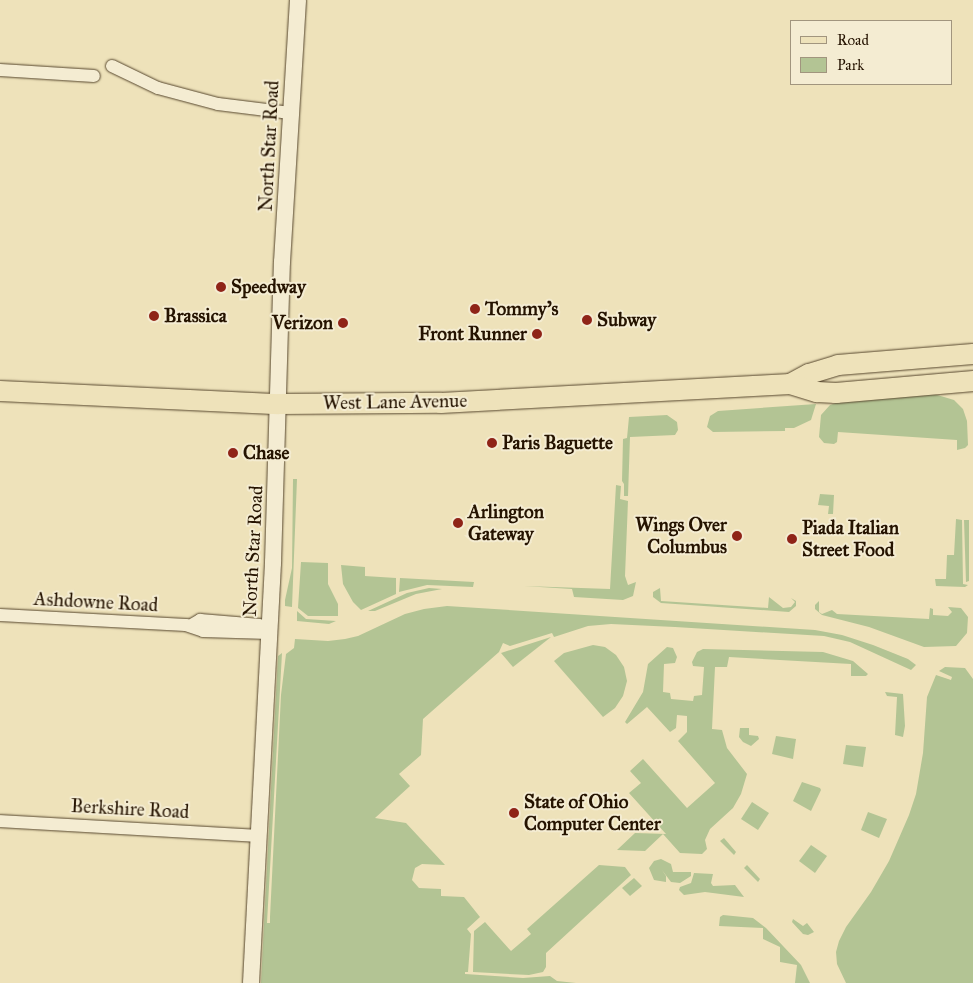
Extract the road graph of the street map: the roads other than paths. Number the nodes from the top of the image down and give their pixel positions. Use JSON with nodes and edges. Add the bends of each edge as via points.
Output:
{"nodes":[{"id":1,"x":298,"y":0,"type":"edge"},
{"id":2,"x":112,"y":66,"type":"dead end"},
{"id":3,"x":0,"y":70,"type":"edge"},
{"id":4,"x":94,"y":76,"type":"dead end"},
{"id":5,"x":290,"y":112,"type":"junction"},
{"id":6,"x":973,"y":354,"type":"edge"},
{"id":7,"x":973,"y":381,"type":"edge"},
{"id":8,"x":790,"y":384,"type":"junction"},
{"id":9,"x":0,"y":391,"type":"edge"},
{"id":10,"x":279,"y":404,"type":"junction"},
{"id":11,"x":0,"y":615,"type":"edge"},
{"id":12,"x":269,"y":629,"type":"junction"},
{"id":13,"x":0,"y":821,"type":"edge"},
{"id":14,"x":258,"y":836,"type":"junction"},
{"id":15,"x":251,"y":983,"type":"edge"}],
"edges":[{"from":1,"to":5,"type":"street","name":"North Star Road"},
{"from":2,"to":5,"type":"street","via":[[158,88],[218,104]]},
{"from":3,"to":4,"type":"street"},
{"from":5,"to":10,"type":"street","name":"North Star Road"},
{"from":6,"to":8,"type":"main road","name":"West Lane Avenue","via":[[838,365]]},
{"from":7,"to":8,"type":"main road","name":"West Lane Avenue","via":[[836,393],[817,392]]},
{"from":8,"to":10,"type":"main road","name":"West Lane Avenue","via":[[441,403]]},
{"from":9,"to":10,"type":"main road","name":"West Lane Avenue"},
{"from":10,"to":12,"type":"street","name":"North Star Road"},
{"from":11,"to":12,"type":"street","name":"Ashdowne Road","via":[[190,626],[200,620]]},
{"from":12,"to":14,"type":"street","name":"North Star Road"},
{"from":13,"to":14,"type":"street","name":"Berkshire Road"},
{"from":14,"to":15,"type":"street","name":"North Star Road"}]}
